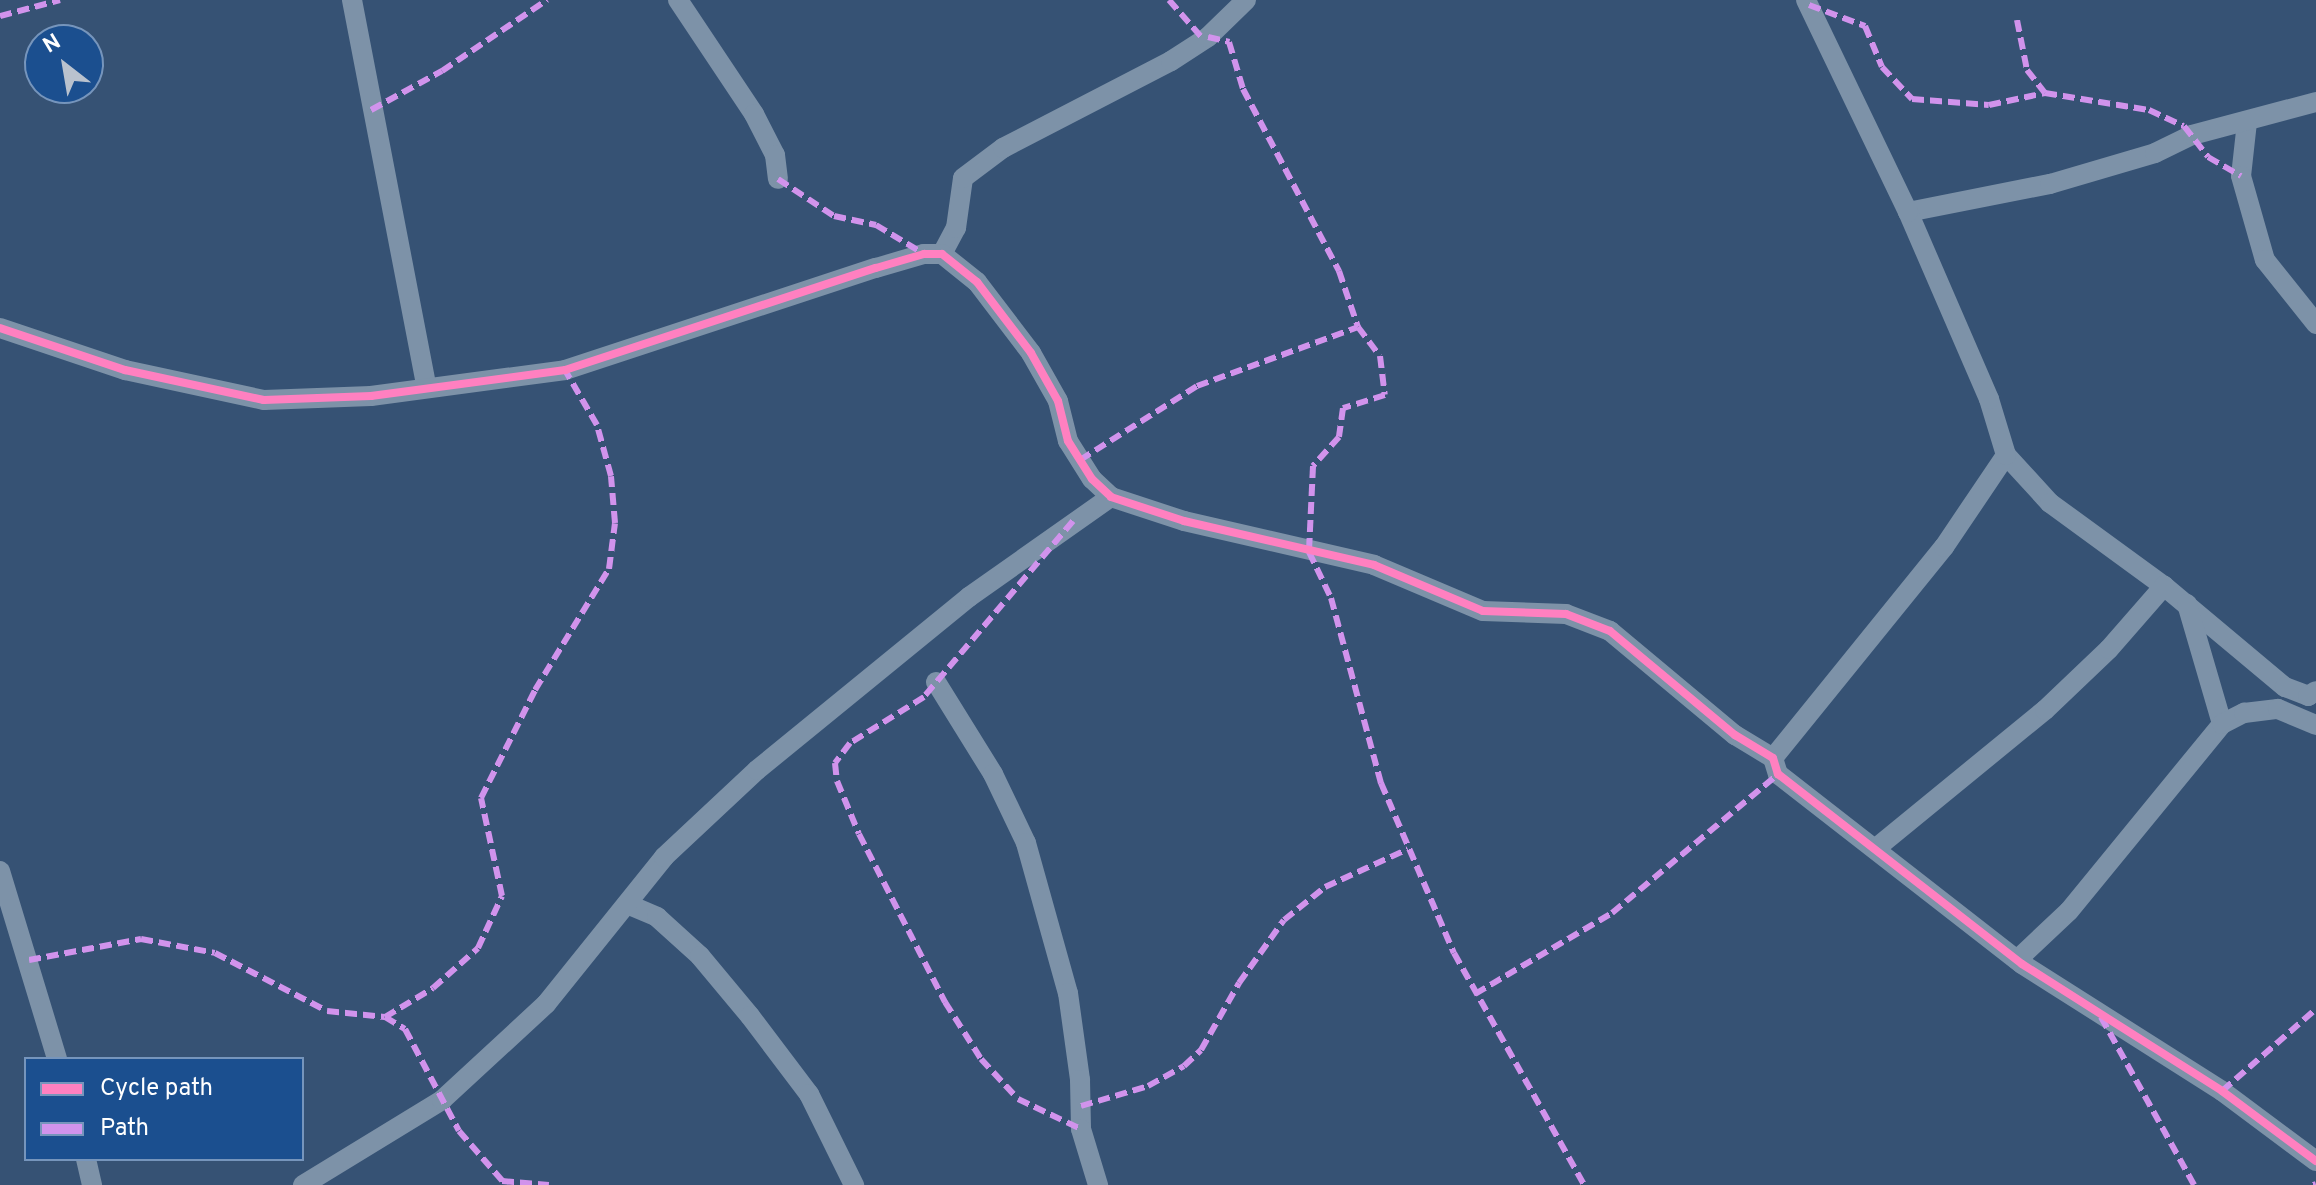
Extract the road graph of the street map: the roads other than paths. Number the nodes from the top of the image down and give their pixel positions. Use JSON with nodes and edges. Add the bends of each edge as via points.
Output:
{"nodes":[{"id":1,"x":352,"y":0,"type":"edge"},
{"id":2,"x":678,"y":0,"type":"edge"},
{"id":3,"x":1246,"y":0,"type":"edge"},
{"id":4,"x":1806,"y":0,"type":"edge"},
{"id":5,"x":2316,"y":102,"type":"edge"},
{"id":6,"x":2247,"y":122,"type":"junction"},
{"id":7,"x":778,"y":179,"type":"dead end"},
{"id":8,"x":1908,"y":212,"type":"junction"},
{"id":9,"x":942,"y":254,"type":"junction"},
{"id":10,"x":2316,"y":324,"type":"edge"},
{"id":11,"x":0,"y":328,"type":"edge"},
{"id":12,"x":426,"y":386,"type":"junction"},
{"id":13,"x":2006,"y":455,"type":"junction"},
{"id":14,"x":1111,"y":497,"type":"junction"},
{"id":15,"x":2164,"y":586,"type":"junction"},
{"id":16,"x":2187,"y":604,"type":"junction"},
{"id":17,"x":936,"y":682,"type":"dead end"},
{"id":18,"x":2316,"y":691,"type":"edge"},
{"id":19,"x":2222,"y":724,"type":"junction"},
{"id":20,"x":2316,"y":725,"type":"edge"},
{"id":21,"x":1773,"y":758,"type":"junction"},
{"id":22,"x":1875,"y":849,"type":"junction"},
{"id":23,"x":2,"y":882,"type":"edge"},
{"id":24,"x":627,"y":904,"type":"junction"},
{"id":25,"x":2017,"y":960,"type":"junction"},
{"id":26,"x":56,"y":1057,"type":"edge"},
{"id":27,"x":86,"y":1161,"type":"edge"},
{"id":28,"x":2316,"y":1161,"type":"edge"},
{"id":29,"x":92,"y":1185,"type":"edge"},
{"id":30,"x":303,"y":1185,"type":"edge"},
{"id":31,"x":854,"y":1185,"type":"edge"},
{"id":32,"x":1098,"y":1185,"type":"edge"}],
"edges":[{"from":1,"to":12,"type":"street"},
{"from":2,"to":7,"type":"street","via":[[754,114],[775,155]]},
{"from":3,"to":9,"type":"street","via":[[1182,54],[1003,148],[963,178],[956,228]]},
{"from":4,"to":8,"type":"street"},
{"from":5,"to":6,"type":"street"},
{"from":6,"to":8,"type":"street","via":[[2050,184]]},
{"from":6,"to":10,"type":"street","via":[[2241,176],[2265,260]]},
{"from":8,"to":13,"type":"street","via":[[1989,399]]},
{"from":9,"to":12,"type":"street","via":[[912,257],[565,370]]},
{"from":9,"to":14,"type":"street","via":[[977,282],[1031,353],[1058,401],[1068,441],[1092,479]]},
{"from":11,"to":12,"type":"street","via":[[125,370],[264,400],[371,396]]},
{"from":13,"to":15,"type":"street","via":[[2050,503]]},
{"from":13,"to":21,"type":"street","via":[[1944,547]]},
{"from":14,"to":21,"type":"street","via":[[1184,521],[1374,565],[1483,611],[1566,614],[1610,631],[1735,735]]},
{"from":14,"to":24,"type":"street","via":[[969,597],[757,770],[664,857]]},
{"from":15,"to":16,"type":"street"},
{"from":15,"to":22,"type":"street","via":[[2045,710]]},
{"from":16,"to":18,"type":"street","via":[[2285,687],[2308,696]]},
{"from":16,"to":19,"type":"street"},
{"from":17,"to":32,"type":"street","via":[[993,774],[1026,843],[1068,993],[1081,1129]]},
{"from":19,"to":20,"type":"street","via":[[2244,713],[2278,709]]},
{"from":19,"to":25,"type":"street","via":[[2069,911]]},
{"from":21,"to":22,"type":"street","via":[[1778,774]]},
{"from":22,"to":25,"type":"street"},
{"from":23,"to":26,"type":"street"},
{"from":24,"to":30,"type":"street","via":[[546,1004],[442,1100]]},
{"from":24,"to":31,"type":"street","via":[[657,917],[700,956],[750,1016],[809,1094]]},
{"from":25,"to":28,"type":"street","via":[[2222,1091]]},
{"from":27,"to":29,"type":"street"}]}
